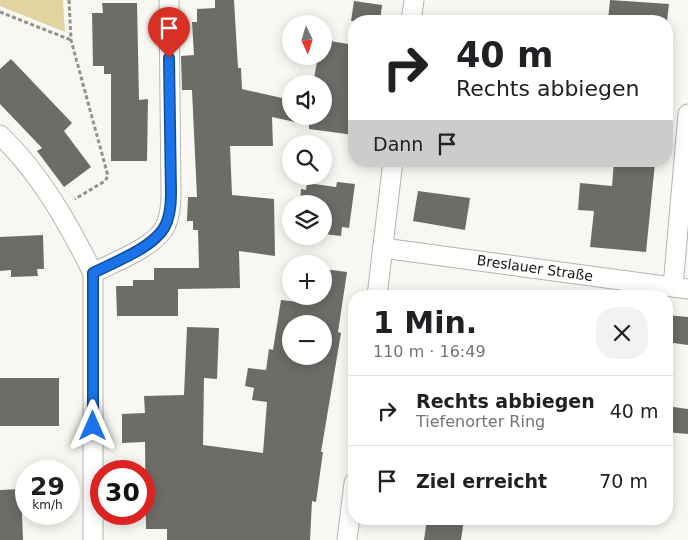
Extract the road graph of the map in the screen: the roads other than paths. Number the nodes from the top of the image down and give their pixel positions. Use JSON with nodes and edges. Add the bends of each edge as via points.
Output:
{"nodes":[{"id":1,"x":168,"y":0,"type":"edge"},
{"id":2,"x":414,"y":0,"type":"edge"},
{"id":3,"x":412,"y":15,"type":"edge"},
{"id":4,"x":688,"y":114,"type":"edge"},
{"id":5,"x":0,"y":135,"type":"edge"},
{"id":6,"x":392,"y":167,"type":"edge"},
{"id":7,"x":382,"y":248,"type":"junction"},
{"id":8,"x":93,"y":273,"type":"junction"},
{"id":9,"x":680,"y":288,"type":"edge"},
{"id":10,"x":378,"y":290,"type":"edge"},
{"id":11,"x":349,"y":525,"type":"edge"},
{"id":12,"x":93,"y":540,"type":"edge"},
{"id":13,"x":347,"y":540,"type":"edge"}],
"edges":[{"from":1,"to":8,"type":"street","via":[[170,212],[165,226],[153,240]]},
{"from":2,"to":3,"type":"street"},
{"from":4,"to":9,"type":"street"},
{"from":5,"to":8,"type":"street","via":[[25,162],[58,209]]},
{"from":6,"to":7,"type":"street"},
{"from":7,"to":9,"type":"street","name":"Breslauer Straße"},
{"from":7,"to":10,"type":"street"},
{"from":8,"to":12,"type":"street"},
{"from":11,"to":13,"type":"street"}]}
